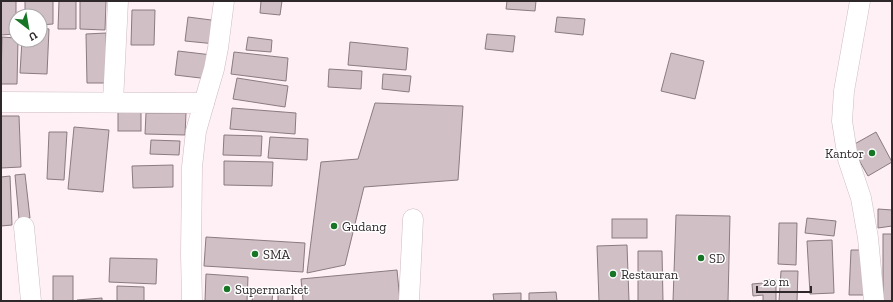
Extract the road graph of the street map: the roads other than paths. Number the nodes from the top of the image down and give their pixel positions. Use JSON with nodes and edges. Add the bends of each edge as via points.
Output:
{"nodes":[{"id":1,"x":118,"y":1,"type":"edge"},
{"id":2,"x":224,"y":1,"type":"edge"},
{"id":3,"x":860,"y":1,"type":"edge"},
{"id":4,"x":1,"y":102,"type":"edge"},
{"id":5,"x":114,"y":102,"type":"junction"},
{"id":6,"x":204,"y":103,"type":"junction"},
{"id":7,"x":412,"y":219,"type":"dead end"},
{"id":8,"x":24,"y":227,"type":"dead end"},
{"id":9,"x":32,"y":301,"type":"edge"},
{"id":10,"x":192,"y":301,"type":"edge"},
{"id":11,"x":409,"y":301,"type":"edge"},
{"id":12,"x":874,"y":301,"type":"edge"}],
"edges":[{"from":1,"to":5,"type":"street"},
{"from":2,"to":6,"type":"street","via":[[217,55]]},
{"from":3,"to":12,"type":"street","via":[[844,91],[842,121],[848,159],[864,212]]},
{"from":4,"to":5,"type":"street"},
{"from":5,"to":6,"type":"street"},
{"from":6,"to":10,"type":"street","via":[[196,131],[192,167]]},
{"from":7,"to":11,"type":"street"},
{"from":8,"to":9,"type":"street"}]}
